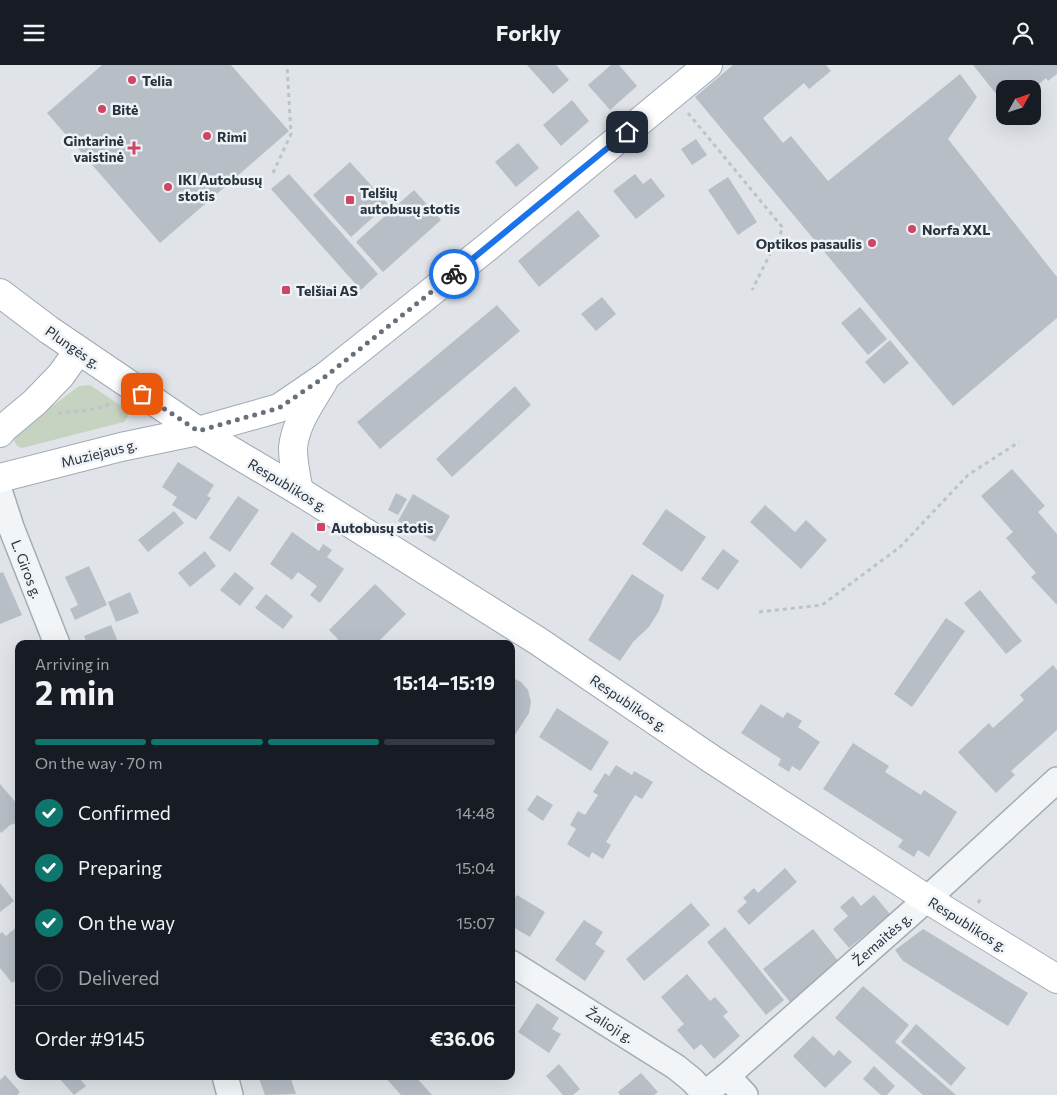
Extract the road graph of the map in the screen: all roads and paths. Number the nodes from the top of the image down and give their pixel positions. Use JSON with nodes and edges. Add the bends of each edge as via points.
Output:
{"nodes":[{"id":1,"x":286,"y":65,"type":"edge"},
{"id":2,"x":708,"y":65,"type":"edge"},
{"id":3,"x":672,"y":94,"type":"junction"},
{"id":4,"x":273,"y":173,"type":"dead end"},
{"id":5,"x":752,"y":290,"type":"dead end"},
{"id":6,"x":0,"y":293,"type":"edge"},
{"id":7,"x":78,"y":351,"type":"junction"},
{"id":8,"x":326,"y":376,"type":"junction"},
{"id":9,"x":128,"y":384,"type":"junction"},
{"id":10,"x":35,"y":402,"type":"junction"},
{"id":11,"x":198,"y":431,"type":"junction"},
{"id":12,"x":0,"y":433,"type":"edge"},
{"id":13,"x":1019,"y":442,"type":"dead end"},
{"id":14,"x":0,"y":479,"type":"edge"},
{"id":15,"x":298,"y":491,"type":"junction"},
{"id":16,"x":0,"y":493,"type":"edge"},
{"id":17,"x":759,"y":612,"type":"dead end"},
{"id":18,"x":55,"y":640,"type":"edge"},
{"id":19,"x":1057,"y":780,"type":"edge"},
{"id":20,"x":928,"y":899,"type":"junction"},
{"id":21,"x":515,"y":966,"type":"edge"},
{"id":22,"x":1057,"y":979,"type":"edge"},
{"id":23,"x":726,"y":1076,"type":"junction"},
{"id":24,"x":226,"y":1080,"type":"edge"},
{"id":25,"x":704,"y":1094,"type":"edge"},
{"id":26,"x":230,"y":1095,"type":"edge"},
{"id":27,"x":745,"y":1095,"type":"edge"}],
"edges":[{"from":1,"to":4,"type":"path","via":[[291,134]]},
{"from":2,"to":3,"type":"main road","name":"Muziejaus g."},
{"from":3,"to":5,"type":"path","via":[[783,228]]},
{"from":3,"to":8,"type":"main road","name":"Muziejaus g."},
{"from":6,"to":7,"type":"main road","name":"Plungės g."},
{"from":7,"to":9,"type":"main road","name":"Plungės g."},
{"from":7,"to":10,"type":"main road"},
{"from":8,"to":11,"type":"main road","name":"Muziejaus g.","via":[[279,408]]},
{"from":8,"to":15,"type":"main road","via":[[300,421],[293,447]]},
{"from":9,"to":10,"type":"path","via":[[111,404],[77,412],[46,414]]},
{"from":9,"to":11,"type":"main road","name":"Plungės g."},
{"from":10,"to":12,"type":"main road"},
{"from":11,"to":14,"type":"main road","name":"Muziejaus g.","via":[[121,447]]},
{"from":11,"to":15,"type":"main road","name":"Respublikos g."},
{"from":13,"to":17,"type":"path","via":[[968,475],[900,547],[822,605]]},
{"from":15,"to":20,"type":"main road","name":"Respublikos g.","via":[[538,641],[712,760]]},
{"from":16,"to":18,"type":"street","name":"L. Giros g."},
{"from":19,"to":20,"type":"street","name":"Žemaitės g."},
{"from":20,"to":22,"type":"main road","name":"Respublikos g."},
{"from":20,"to":23,"type":"street","name":"Žemaitės g."},
{"from":21,"to":25,"type":"street","name":"Žalioji g.","via":[[676,1067]]},
{"from":23,"to":25,"type":"street","name":"Žemaitės g."},
{"from":23,"to":27,"type":"street"},
{"from":24,"to":26,"type":"street"}]}
